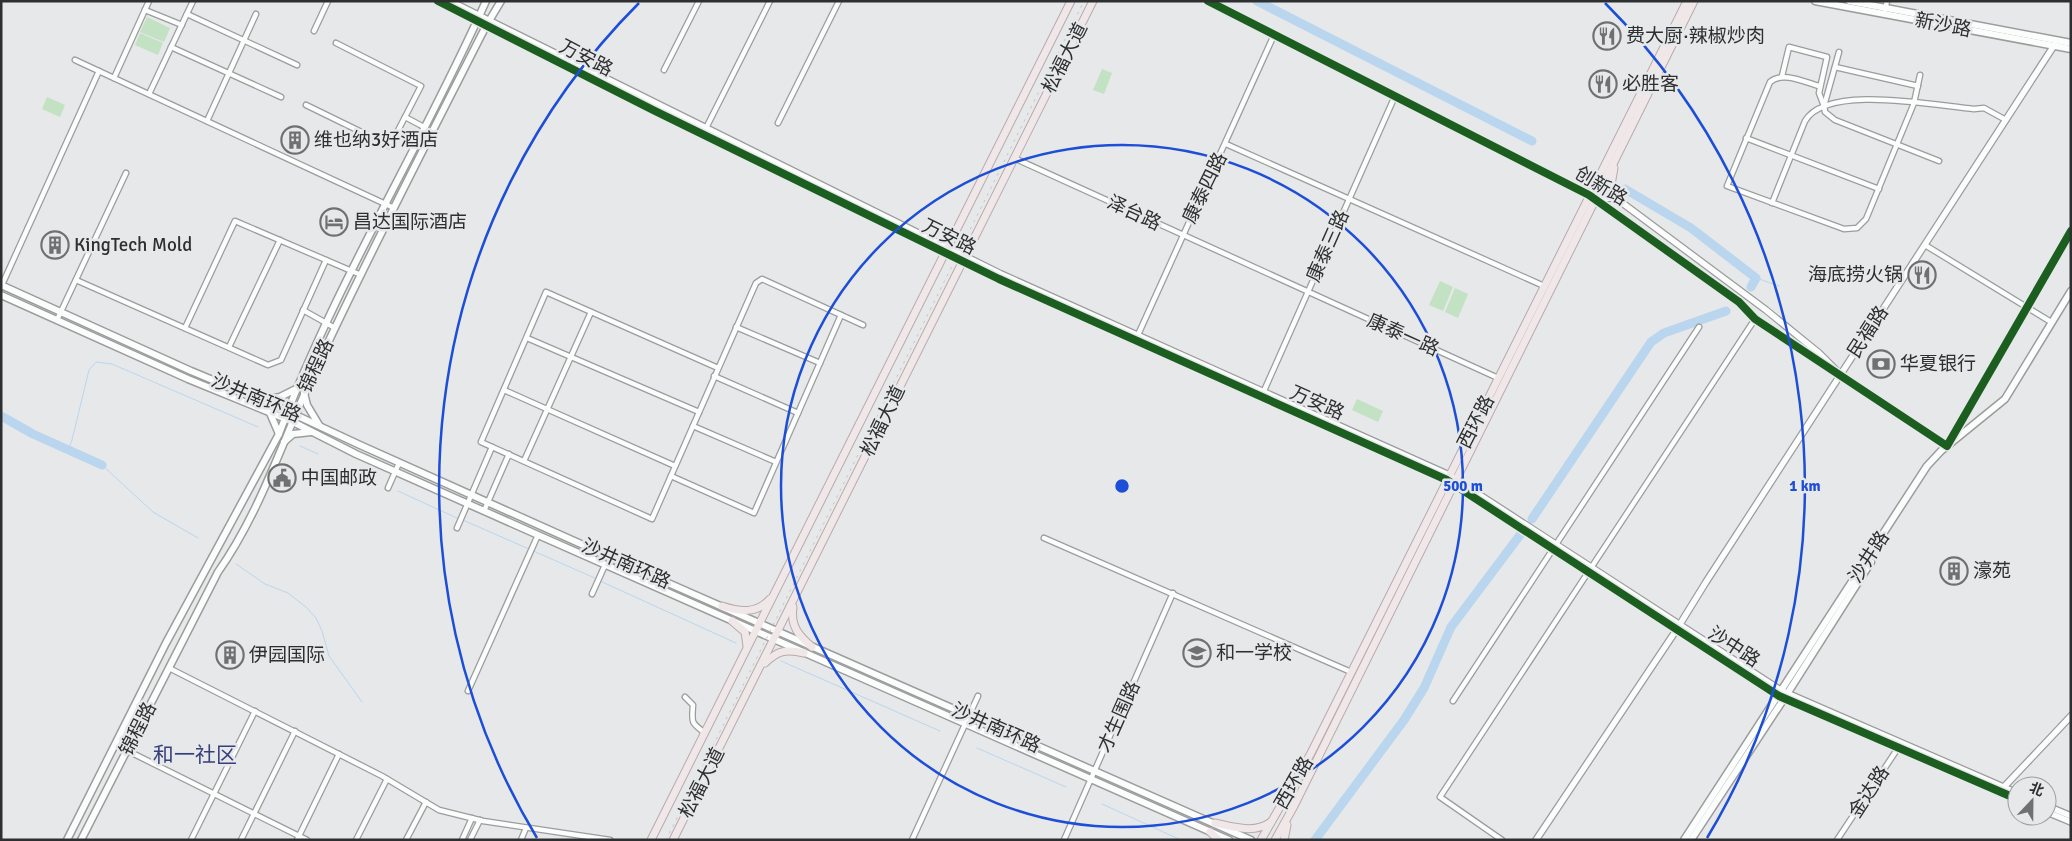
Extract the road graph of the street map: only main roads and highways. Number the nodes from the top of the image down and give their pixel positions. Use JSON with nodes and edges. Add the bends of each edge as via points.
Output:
{"nodes":[{"id":1,"x":486,"y":1,"type":"edge"},
{"id":2,"x":501,"y":1,"type":"edge"},
{"id":3,"x":1071,"y":1,"type":"edge"},
{"id":4,"x":1093,"y":1,"type":"edge"},
{"id":5,"x":1687,"y":1,"type":"edge"},
{"id":6,"x":1694,"y":1,"type":"edge"},
{"id":7,"x":1815,"y":1,"type":"edge"},
{"id":8,"x":1849,"y":1,"type":"edge"},
{"id":9,"x":1886,"y":8,"type":"edge"},
{"id":10,"x":2055,"y":43,"type":"junction"},
{"id":11,"x":2071,"y":43,"type":"edge"},
{"id":12,"x":2071,"y":50,"type":"edge"},
{"id":13,"x":1613,"y":165,"type":"junction"},
{"id":14,"x":1614,"y":197,"type":"dead end"},
{"id":15,"x":2,"y":286,"type":"edge"},
{"id":16,"x":2071,"y":290,"type":"edge"},
{"id":17,"x":1,"y":295,"type":"edge"},
{"id":18,"x":2071,"y":297,"type":"edge"},
{"id":19,"x":297,"y":388,"type":"junction"},
{"id":20,"x":304,"y":393,"type":"junction"},
{"id":21,"x":262,"y":400,"type":"junction"},
{"id":22,"x":287,"y":410,"type":"junction"},
{"id":23,"x":270,"y":413,"type":"junction"},
{"id":24,"x":294,"y":414,"type":"junction"},
{"id":25,"x":288,"y":420,"type":"junction"},
{"id":26,"x":320,"y":426,"type":"junction"},
{"id":27,"x":312,"y":432,"type":"junction"},
{"id":28,"x":279,"y":434,"type":"junction"},
{"id":29,"x":284,"y":442,"type":"junction"},
{"id":30,"x":777,"y":590,"type":"junction"},
{"id":31,"x":794,"y":601,"type":"junction"},
{"id":32,"x":722,"y":606,"type":"junction"},
{"id":33,"x":732,"y":621,"type":"junction"},
{"id":34,"x":760,"y":623,"type":"junction"},
{"id":35,"x":756,"y":632,"type":"junction"},
{"id":36,"x":779,"y":632,"type":"junction"},
{"id":37,"x":774,"y":640,"type":"junction"},
{"id":38,"x":812,"y":647,"type":"junction"},
{"id":39,"x":804,"y":653,"type":"junction"},
{"id":40,"x":744,"y":655,"type":"junction"},
{"id":41,"x":759,"y":671,"type":"junction"},
{"id":42,"x":1783,"y":695,"type":"junction"},
{"id":43,"x":112,"y":752,"type":"junction"},
{"id":44,"x":124,"y":758,"type":"junction"},
{"id":45,"x":1289,"y":817,"type":"junction"},
{"id":46,"x":1273,"y":820,"type":"junction"},
{"id":47,"x":1215,"y":824,"type":"junction"},
{"id":48,"x":1210,"y":832,"type":"junction"},
{"id":49,"x":67,"y":840,"type":"edge"},
{"id":50,"x":81,"y":840,"type":"edge"},
{"id":51,"x":651,"y":840,"type":"edge"},
{"id":52,"x":673,"y":840,"type":"edge"},
{"id":53,"x":1219,"y":840,"type":"edge"},
{"id":54,"x":1229,"y":840,"type":"edge"},
{"id":55,"x":1252,"y":840,"type":"edge"},
{"id":56,"x":1261,"y":840,"type":"edge"},
{"id":57,"x":1275,"y":840,"type":"edge"},
{"id":58,"x":1284,"y":840,"type":"edge"},
{"id":59,"x":1684,"y":840,"type":"edge"},
{"id":60,"x":1691,"y":840,"type":"edge"}],
"edges":[{"from":1,"to":19,"type":"main road","name":"锦程路","via":[[351,271]]},
{"from":2,"to":20,"type":"main road","name":"锦程路","via":[[394,208]]},
{"from":3,"to":30,"type":"main road","name":"松福大道"},
{"from":4,"to":31,"type":"main road","name":"松福大道"},
{"from":5,"to":46,"type":"main road","name":"西环路","via":[[1311,753]]},
{"from":6,"to":13,"type":"main road","name":"西环路"},
{"from":7,"to":9,"type":"main road","name":"新沙路"},
{"from":8,"to":9,"type":"main road","name":"新沙路"},
{"from":9,"to":10,"type":"main road","name":"新沙路"},
{"from":10,"to":11,"type":"main road","name":"新沙路"},
{"from":10,"to":12,"type":"main road","name":"新沙路"},
{"from":13,"to":14,"type":"main road","via":[[1611,185]]},
{"from":13,"to":45,"type":"main road","name":"西环路"},
{"from":15,"to":21,"type":"main road","name":"沙井南环路"},
{"from":16,"to":42,"type":"main road","name":"沙井路","via":[[2005,399],[1927,466]]},
{"from":17,"to":23,"type":"main road","name":"沙井南环路"},
{"from":18,"to":42,"type":"main road","name":"沙井路","via":[[2008,401],[1930,468]]},
{"from":19,"to":21,"type":"main road","via":[[280,397]]},
{"from":19,"to":22,"type":"main road","name":"锦程路"},
{"from":20,"to":24,"type":"main road","name":"锦程路"},
{"from":20,"to":26,"type":"main road","via":[[311,414]]},
{"from":21,"to":22,"type":"main road","name":"沙井南环路"},
{"from":22,"to":24,"type":"main road","name":"沙井南环路"},
{"from":22,"to":25,"type":"main road","name":"锦程路"},
{"from":23,"to":25,"type":"main road","name":"沙井南环路"},
{"from":23,"to":28,"type":"main road"},
{"from":24,"to":25,"type":"main road","name":"锦程路"},
{"from":24,"to":26,"type":"main road","name":"沙井南环路"},
{"from":25,"to":27,"type":"main road","name":"沙井南环路"},
{"from":25,"to":28,"type":"main road","name":"锦程路"},
{"from":25,"to":29,"type":"main road","name":"锦程路"},
{"from":26,"to":32,"type":"main road","name":"沙井南环路"},
{"from":27,"to":29,"type":"main road","via":[[293,434]]},
{"from":27,"to":33,"type":"main road","name":"沙井南环路"},
{"from":28,"to":43,"type":"main road","name":"锦程路","via":[[166,643]]},
{"from":29,"to":44,"type":"main road","name":"锦程路","via":[[233,551],[218,572]]},
{"from":30,"to":32,"type":"main road","via":[[755,609],[740,611]]},
{"from":30,"to":34,"type":"main road","name":"松福大道"},
{"from":31,"to":36,"type":"main road","name":"松福大道"},
{"from":31,"to":38,"type":"main road","via":[[793,624],[802,639]]},
{"from":32,"to":34,"type":"main road","name":"沙井南环路"},
{"from":33,"to":35,"type":"main road","name":"沙井南环路"},
{"from":33,"to":40,"type":"main road","via":[[746,636]]},
{"from":34,"to":35,"type":"main road","name":"松福大道"},
{"from":34,"to":36,"type":"main road","name":"沙井南环路"},
{"from":35,"to":37,"type":"main road","name":"沙井南环路"},
{"from":35,"to":40,"type":"main road","name":"松福大道"},
{"from":36,"to":37,"type":"main road","name":"松福大道"},
{"from":36,"to":38,"type":"main road","name":"沙井南环路"},
{"from":37,"to":39,"type":"main road","name":"沙井南环路"},
{"from":37,"to":41,"type":"main road","name":"松福大道"},
{"from":38,"to":47,"type":"main road","name":"沙井南环路"},
{"from":39,"to":41,"type":"main road","via":[[779,652]]},
{"from":39,"to":48,"type":"main road","name":"沙井南环路"},
{"from":40,"to":51,"type":"main road","name":"松福大道"},
{"from":41,"to":52,"type":"main road","name":"松福大道"},
{"from":42,"to":59,"type":"main road","name":"沙井路"},
{"from":42,"to":60,"type":"main road","name":"沙井路"},
{"from":43,"to":44,"type":"main road"},
{"from":43,"to":49,"type":"main road","name":"锦程路"},
{"from":44,"to":50,"type":"main road","name":"锦程路"},
{"from":45,"to":57,"type":"main road","name":"西环路"},
{"from":45,"to":58,"type":"main road"},
{"from":46,"to":47,"type":"main road","via":[[1251,829]]},
{"from":46,"to":56,"type":"main road","name":"西环路"},
{"from":47,"to":55,"type":"main road","name":"沙井南环路"},
{"from":48,"to":53,"type":"main road"},
{"from":48,"to":54,"type":"main road","name":"沙井南环路"}]}
